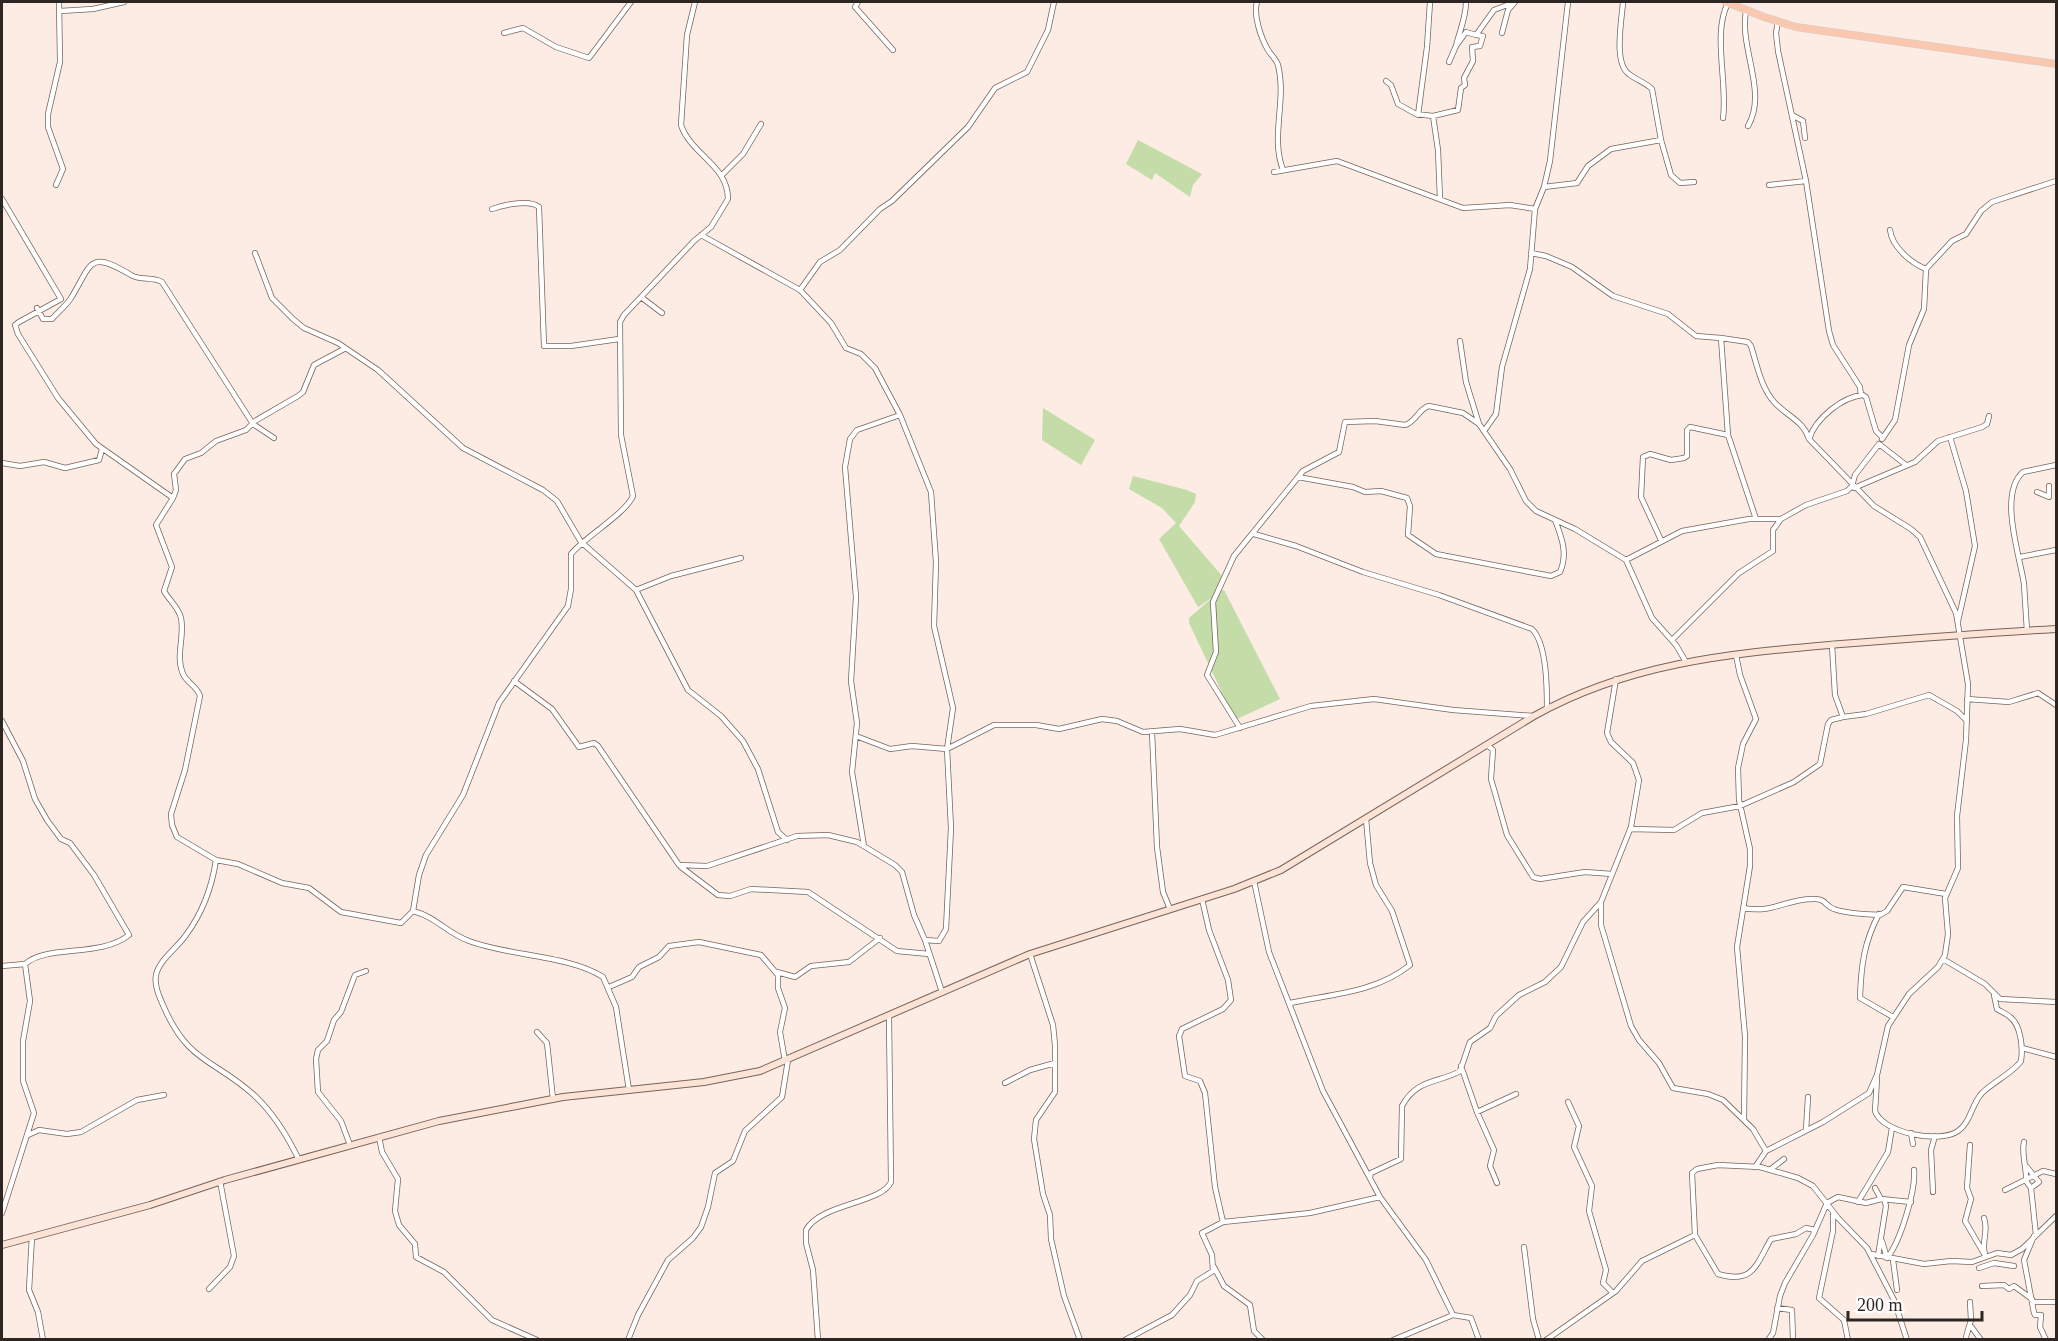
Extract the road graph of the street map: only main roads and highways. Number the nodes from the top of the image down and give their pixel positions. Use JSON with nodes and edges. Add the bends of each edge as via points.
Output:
{"nodes":[{"id":1,"x":1727,"y":2,"type":"edge"},
{"id":2,"x":2056,"y":64,"type":"edge"}],
"edges":[{"from":1,"to":2,"type":"main road","via":[[1796,27]]}]}
